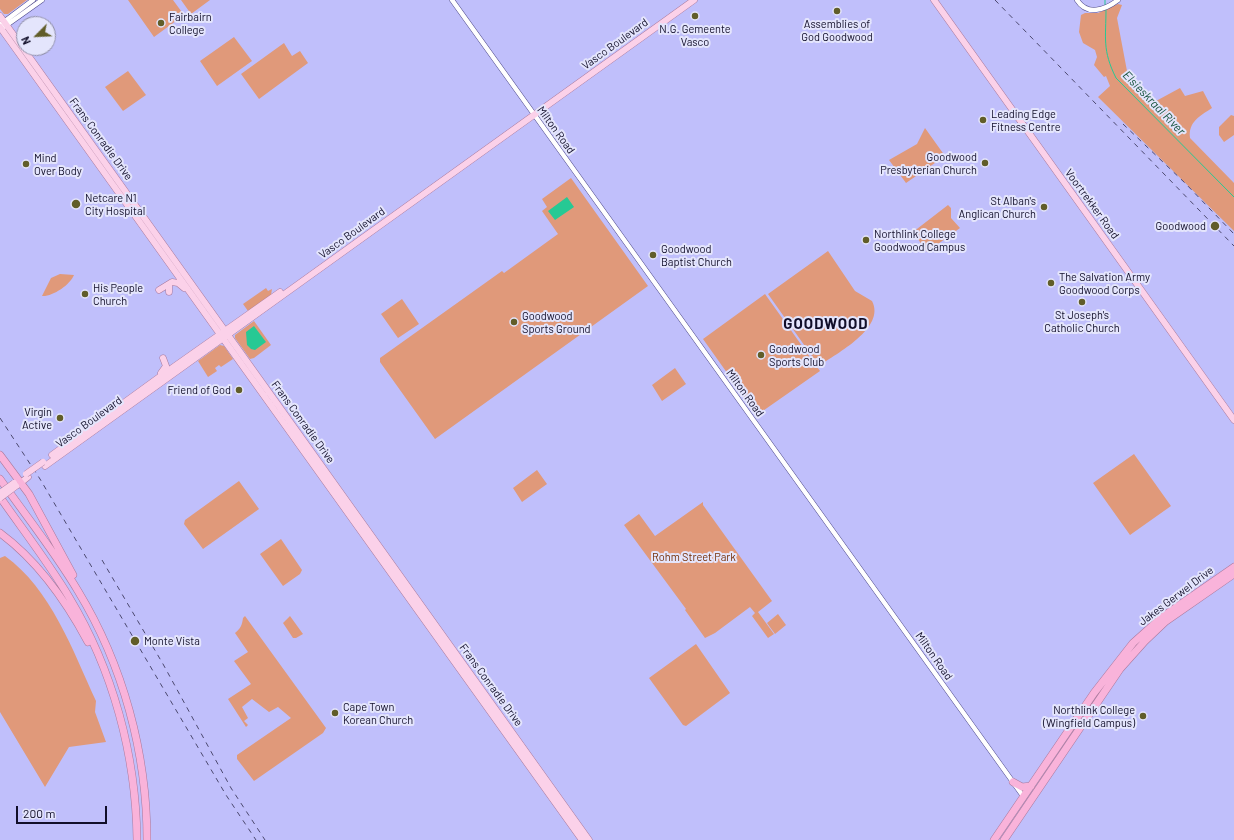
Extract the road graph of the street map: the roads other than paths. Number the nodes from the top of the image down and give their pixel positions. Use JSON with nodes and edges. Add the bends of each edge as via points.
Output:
{"nodes":[{"id":1,"x":33,"y":0,"type":"edge"},
{"id":2,"x":42,"y":0,"type":"edge"},
{"id":3,"x":452,"y":0,"type":"edge"},
{"id":4,"x":688,"y":0,"type":"edge"},
{"id":5,"x":694,"y":0,"type":"edge"},
{"id":6,"x":934,"y":0,"type":"edge"},
{"id":7,"x":939,"y":0,"type":"edge"},
{"id":8,"x":1077,"y":0,"type":"edge"},
{"id":9,"x":1118,"y":0,"type":"edge"},
{"id":10,"x":0,"y":16,"type":"edge"},
{"id":11,"x":3,"y":26,"type":"edge"},
{"id":12,"x":533,"y":113,"type":"junction"},
{"id":13,"x":169,"y":284,"type":"junction"},
{"id":14,"x":159,"y":290,"type":"dead end"},
{"id":15,"x":169,"y":292,"type":"dead end"},
{"id":16,"x":194,"y":297,"type":"junction"},
{"id":17,"x":224,"y":334,"type":"junction"},
{"id":18,"x":163,"y":358,"type":"dead end"},
{"id":19,"x":158,"y":378,"type":"junction"},
{"id":20,"x":1234,"y":414,"type":"edge"},
{"id":21,"x":1234,"y":420,"type":"edge"},
{"id":22,"x":0,"y":455,"type":"edge"},
{"id":23,"x":44,"y":464,"type":"junction"},
{"id":24,"x":0,"y":479,"type":"edge"},
{"id":25,"x":21,"y":480,"type":"junction"},
{"id":26,"x":0,"y":493,"type":"edge"},
{"id":27,"x":0,"y":497,"type":"edge"},
{"id":28,"x":0,"y":533,"type":"edge"},
{"id":29,"x":1234,"y":567,"type":"edge"},
{"id":30,"x":1234,"y":574,"type":"edge"},
{"id":31,"x":100,"y":631,"type":"junction"},
{"id":32,"x":1140,"y":636,"type":"junction"},
{"id":33,"x":1138,"y":648,"type":"junction"},
{"id":34,"x":1094,"y":693,"type":"junction"},
{"id":35,"x":114,"y":696,"type":"junction"},
{"id":36,"x":1067,"y":746,"type":"junction"},
{"id":37,"x":1013,"y":782,"type":"junction"},
{"id":38,"x":1031,"y":786,"type":"junction"},
{"id":39,"x":1024,"y":796,"type":"junction"},
{"id":40,"x":1006,"y":837,"type":"edge"},
{"id":41,"x":137,"y":840,"type":"edge"},
{"id":42,"x":147,"y":840,"type":"edge"},
{"id":43,"x":582,"y":840,"type":"edge"},
{"id":44,"x":590,"y":840,"type":"edge"},
{"id":45,"x":994,"y":840,"type":"edge"}],
"edges":[{"from":1,"to":11,"type":"street"},
{"from":2,"to":11,"type":"street"},
{"from":3,"to":12,"type":"street","name":"Milton Road"},
{"from":4,"to":12,"type":"main road","name":"Vasco Boulevard"},
{"from":5,"to":12,"type":"main road","name":"Vasco Boulevard"},
{"from":6,"to":21,"type":"main road","name":"Voortrekker Road"},
{"from":7,"to":20,"type":"main road","name":"Voortrekker Road"},
{"from":8,"to":9,"type":"street","via":[[1085,9],[1091,11]]},
{"from":10,"to":11,"type":"main road","name":"Frans Conradie Drive"},
{"from":11,"to":16,"type":"main road","name":"Frans Conradie Drive"},
{"from":11,"to":17,"type":"main road","name":"Frans Conradie Drive"},
{"from":12,"to":17,"type":"main road","name":"Vasco Boulevard"},
{"from":12,"to":37,"type":"street","name":"Milton Road"},
{"from":13,"to":14,"type":"main road"},
{"from":13,"to":15,"type":"main road"},
{"from":13,"to":16,"type":"main road","via":[[177,282]]},
{"from":16,"to":17,"type":"main road","name":"Frans Conradie Drive"},
{"from":17,"to":19,"type":"main road","name":"Vasco Boulevard"},
{"from":17,"to":23,"type":"main road","name":"Vasco Boulevard"},
{"from":17,"to":43,"type":"main road","name":"Frans Conradie Drive"},
{"from":17,"to":44,"type":"main road","name":"Frans Conradie Drive"},
{"from":18,"to":19,"type":"main road","via":[[165,367]]},
{"from":19,"to":23,"type":"main road","name":"Vasco Boulevard"},
{"from":22,"to":25,"type":"highway"},
{"from":23,"to":25,"type":"main road","name":"Vasco Boulevard"},
{"from":24,"to":31,"type":"highway","via":[[67,573]]},
{"from":25,"to":26,"type":"main road","bridge":true},
{"from":25,"to":27,"type":"main road","bridge":true},
{"from":25,"to":31,"type":"highway","via":[[91,608]]},
{"from":27,"to":35,"type":"highway","via":[[75,606]]},
{"from":28,"to":35,"type":"highway","via":[[30,558],[63,601],[85,637]]},
{"from":29,"to":32,"type":"highway","name":"Jakes Gerwel Drive","via":[[1162,617]]},
{"from":30,"to":33,"type":"highway","name":"Jakes Gerwel Drive","via":[[1166,622]]},
{"from":31,"to":42,"type":"highway","via":[[120,682],[134,731],[144,782]]},
{"from":32,"to":33,"type":"highway"},
{"from":32,"to":34,"type":"highway","name":"Jakes Gerwel Drive"},
{"from":33,"to":34,"type":"highway","via":[[1133,649],[1102,688]]},
{"from":33,"to":36,"type":"highway","name":"Jakes Gerwel Drive","via":[[1102,692]]},
{"from":34,"to":38,"type":"highway","name":"Jakes Gerwel Drive"},
{"from":35,"to":41,"type":"highway","via":[[131,768]]},
{"from":36,"to":39,"type":"highway","via":[[1030,794]]},
{"from":36,"to":40,"type":"highway","name":"Jakes Gerwel Drive"},
{"from":37,"to":38,"type":"highway","via":[[1022,787]]},
{"from":37,"to":39,"type":"street","name":"Milton Road"},
{"from":38,"to":39,"type":"highway","name":"Jakes Gerwel Drive"},
{"from":39,"to":40,"type":"highway","via":[[1025,802]]},
{"from":39,"to":45,"type":"highway","name":"Jakes Gerwel Drive"}]}
